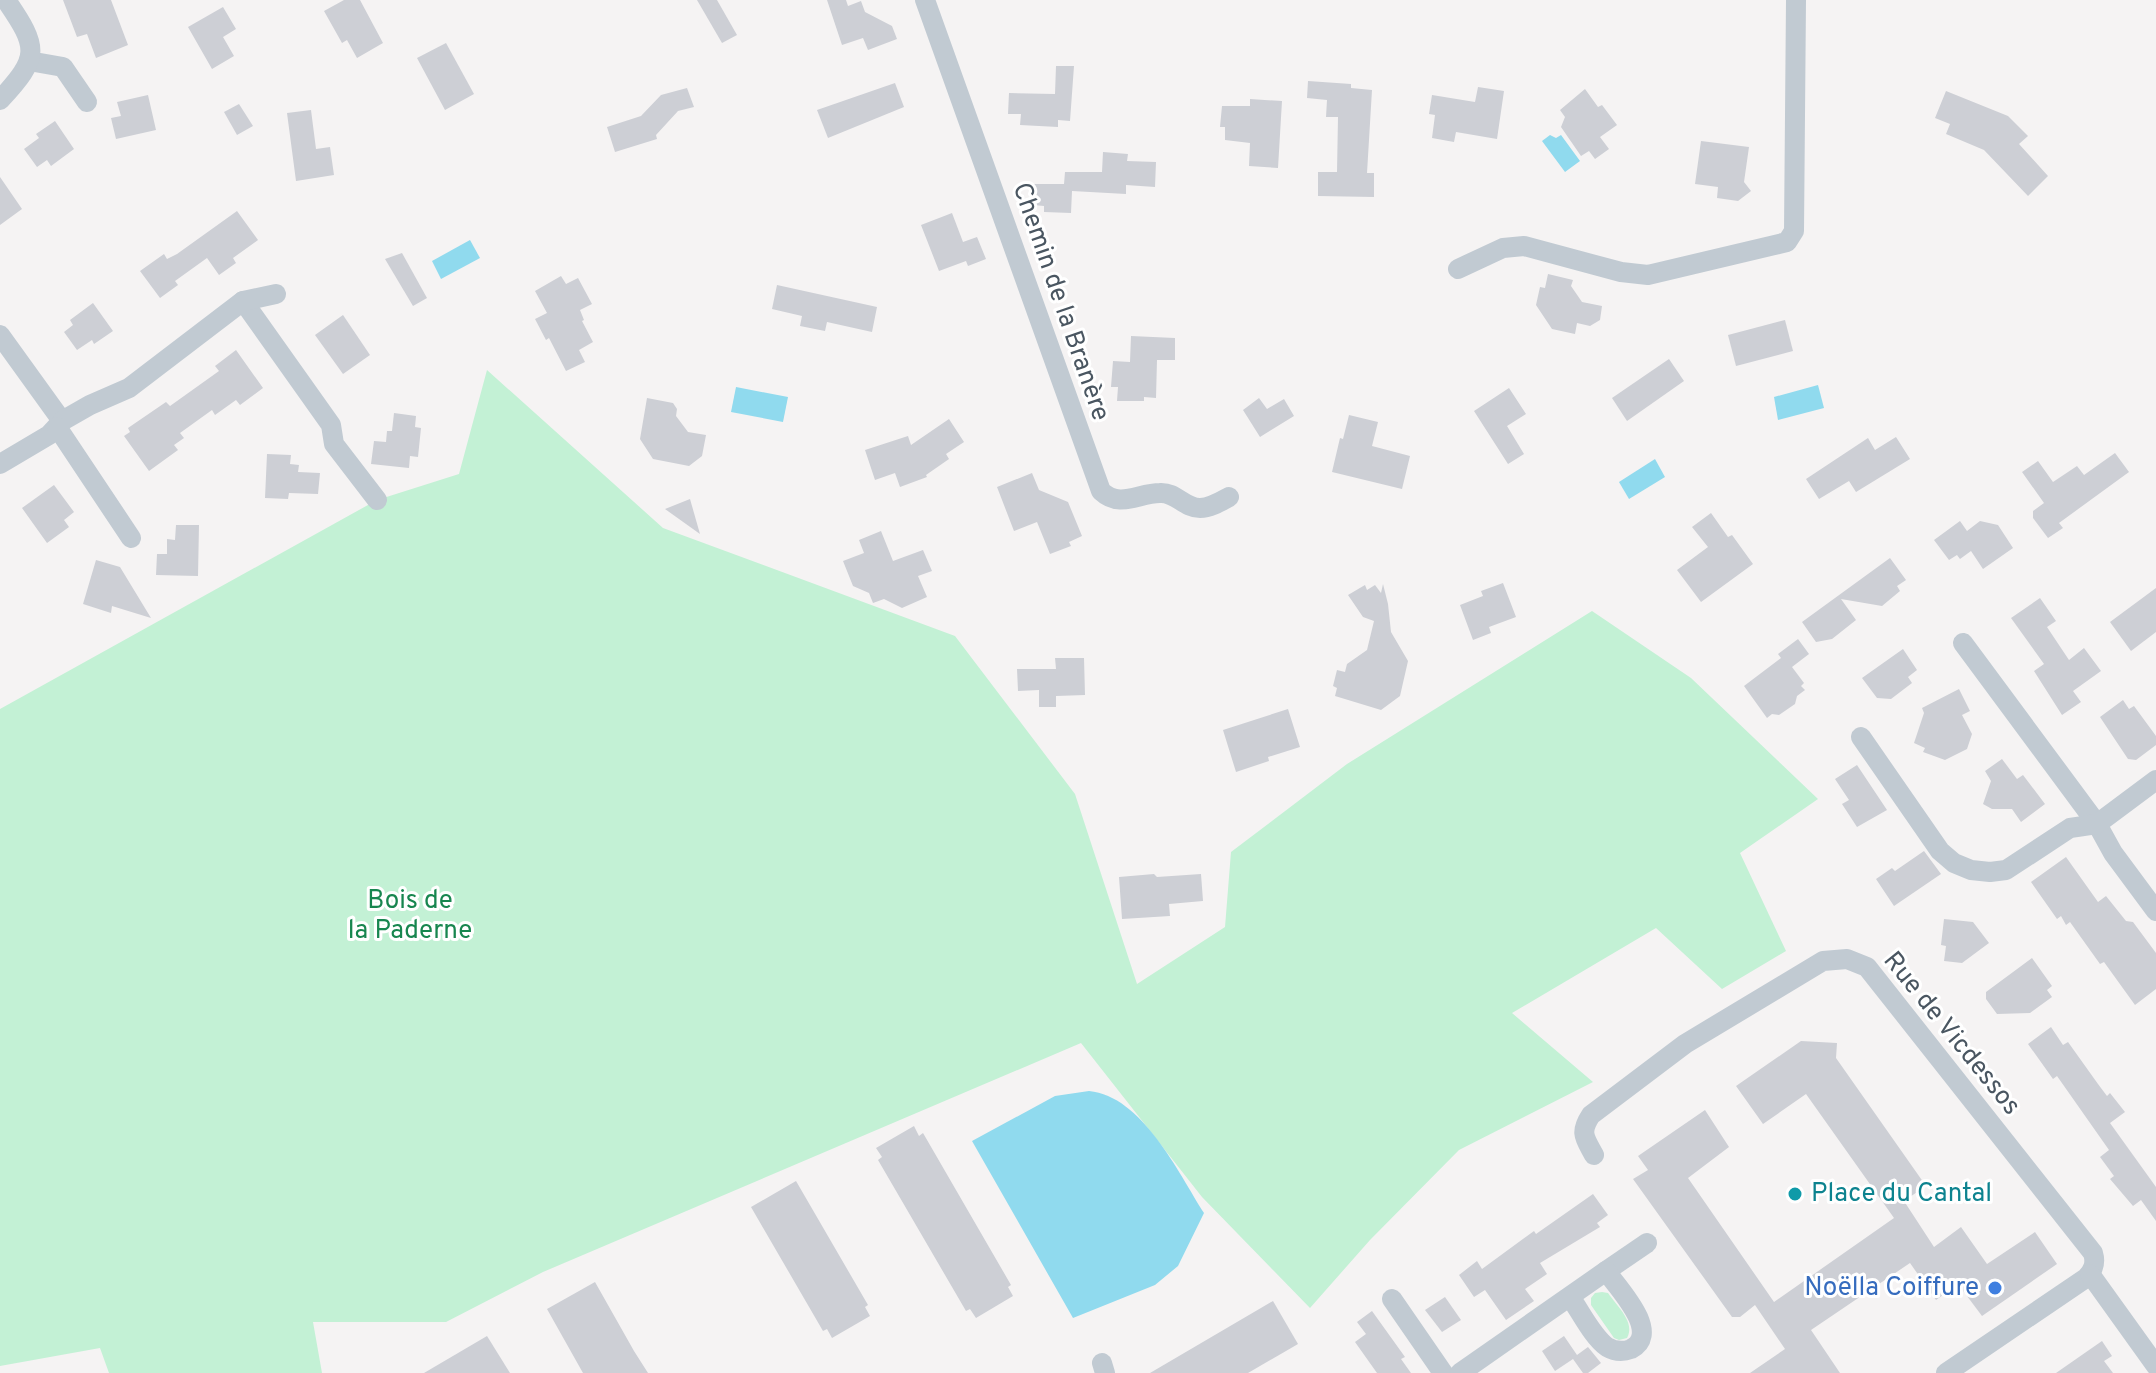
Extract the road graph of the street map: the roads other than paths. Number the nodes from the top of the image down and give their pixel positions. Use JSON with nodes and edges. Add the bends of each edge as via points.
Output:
{"nodes":[{"id":1,"x":6,"y":0,"type":"edge"},
{"id":2,"x":925,"y":0,"type":"edge"},
{"id":3,"x":1796,"y":0,"type":"edge"},
{"id":4,"x":29,"y":61,"type":"junction"},
{"id":5,"x":0,"y":100,"type":"edge"},
{"id":6,"x":87,"y":102,"type":"dead end"},
{"id":7,"x":1458,"y":269,"type":"dead end"},
{"id":8,"x":276,"y":294,"type":"dead end"},
{"id":9,"x":243,"y":301,"type":"junction"},
{"id":10,"x":0,"y":335,"type":"edge"},
{"id":11,"x":59,"y":424,"type":"junction"},
{"id":12,"x":0,"y":464,"type":"edge"},
{"id":13,"x":1229,"y":497,"type":"dead end"},
{"id":14,"x":377,"y":500,"type":"dead end"},
{"id":15,"x":131,"y":538,"type":"dead end"},
{"id":16,"x":1963,"y":643,"type":"dead end"},
{"id":17,"x":1861,"y":737,"type":"dead end"},
{"id":18,"x":2156,"y":780,"type":"edge"},
{"id":19,"x":2097,"y":824,"type":"junction"},
{"id":20,"x":2156,"y":911,"type":"edge"},
{"id":21,"x":1594,"y":1155,"type":"dead end"},
{"id":22,"x":1647,"y":1243,"type":"dead end"},
{"id":23,"x":1606,"y":1271,"type":"junction"},
{"id":24,"x":2090,"y":1274,"type":"junction"},
{"id":25,"x":1570,"y":1297,"type":"junction"},
{"id":26,"x":1392,"y":1299,"type":"dead end"},
{"id":27,"x":2156,"y":1366,"type":"edge"},
{"id":28,"x":1949,"y":1371,"type":"edge"},
{"id":29,"x":1443,"y":1373,"type":"edge"},
{"id":30,"x":1460,"y":1373,"type":"edge"}],
"edges":[{"from":1,"to":4,"type":"street","via":[[28,35]]},
{"from":2,"to":13,"type":"street","name":"Chemin de la Branère","via":[[1101,491],[1119,500],[1172,494],[1200,508]]},
{"from":3,"to":7,"type":"street","via":[[1794,231],[1787,242],[1654,275],[1621,272],[1524,246],[1503,248]]},
{"from":4,"to":5,"type":"street"},
{"from":4,"to":6,"type":"street","via":[[63,67]]},
{"from":8,"to":9,"type":"street"},
{"from":9,"to":11,"type":"street","via":[[129,388]]},
{"from":9,"to":14,"type":"street","via":[[331,425],[334,444]]},
{"from":10,"to":11,"type":"street"},
{"from":11,"to":12,"type":"street"},
{"from":11,"to":15,"type":"street"},
{"from":16,"to":19,"type":"street"},
{"from":17,"to":19,"type":"street","via":[[1940,851],[1963,867],[2006,870],[2070,828]]},
{"from":18,"to":19,"type":"street"},
{"from":19,"to":20,"type":"street"},
{"from":21,"to":24,"type":"street","name":"Rue de Vicdessos","via":[[1584,1136],[1591,1115],[1685,1044],[1823,961],[1847,959],[1874,974],[2093,1253]]},
{"from":22,"to":23,"type":"street"},
{"from":23,"to":25,"type":"street"},
{"from":23,"to":25,"type":"street","via":[[1643,1327],[1634,1348],[1609,1348]]},
{"from":24,"to":27,"type":"street"},
{"from":24,"to":28,"type":"street"},
{"from":25,"to":30,"type":"street"},
{"from":26,"to":29,"type":"street"}]}
